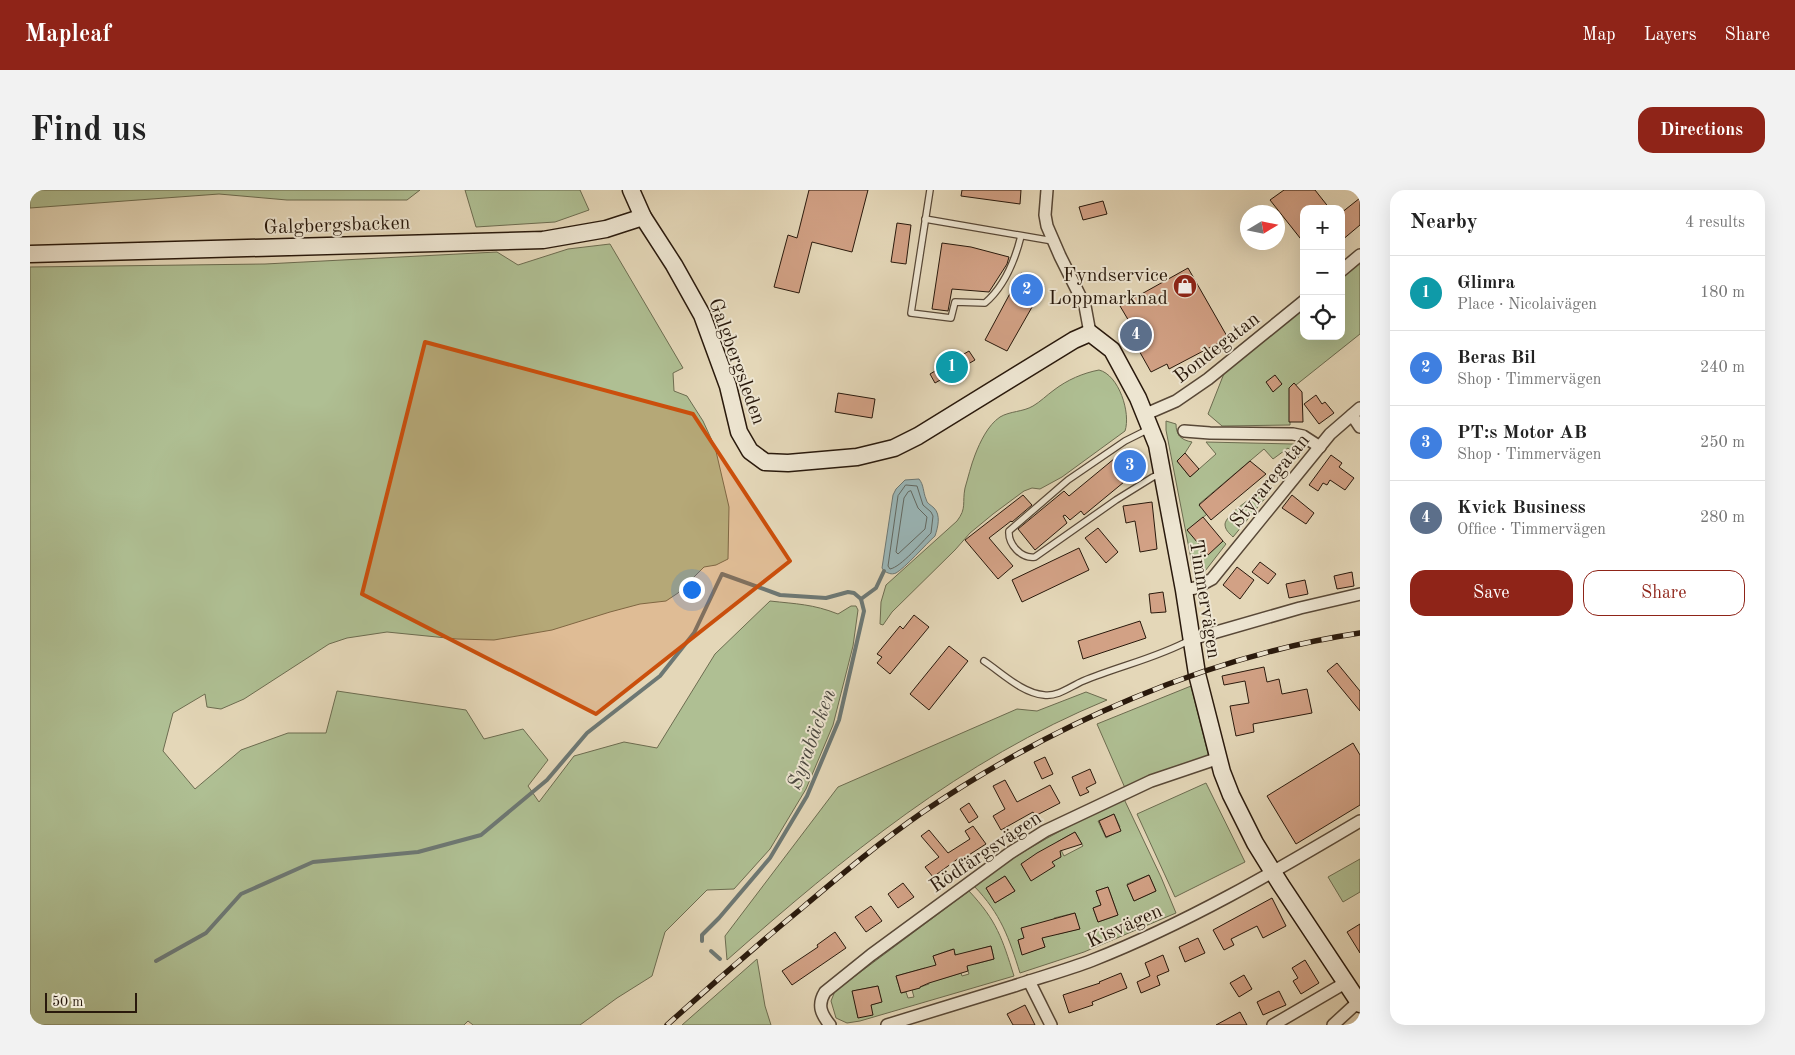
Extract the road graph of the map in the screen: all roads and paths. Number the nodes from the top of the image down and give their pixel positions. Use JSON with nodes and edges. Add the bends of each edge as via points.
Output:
{"nodes":[{"id":1,"x":631,"y":190,"type":"edge"},
{"id":2,"x":930,"y":190,"type":"edge"},
{"id":3,"x":1047,"y":190,"type":"edge"},
{"id":4,"x":643,"y":217,"type":"junction"},
{"id":5,"x":925,"y":219,"type":"junction"},
{"id":6,"x":1021,"y":236,"type":"junction"},
{"id":7,"x":1053,"y":241,"type":"junction"},
{"id":8,"x":30,"y":254,"type":"edge"},
{"id":9,"x":1360,"y":255,"type":"edge"},
{"id":10,"x":1345,"y":268,"type":"edge"},
{"id":11,"x":1300,"y":304,"type":"edge"},
{"id":12,"x":1090,"y":332,"type":"junction"},
{"id":13,"x":1356,"y":411,"type":"edge"},
{"id":14,"x":1148,"y":421,"type":"junction"},
{"id":15,"x":1360,"y":427,"type":"edge"},
{"id":16,"x":1184,"y":431,"type":"dead end"},
{"id":17,"x":1320,"y":447,"type":"junction"},
{"id":18,"x":1163,"y":474,"type":"junction"},
{"id":19,"x":1184,"y":590,"type":"junction"},
{"id":20,"x":1360,"y":594,"type":"edge"},
{"id":21,"x":1192,"y":638,"type":"junction"},
{"id":22,"x":984,"y":661,"type":"dead end"},
{"id":23,"x":1219,"y":758,"type":"junction"},
{"id":24,"x":1360,"y":821,"type":"edge"},
{"id":25,"x":1274,"y":872,"type":"junction"},
{"id":26,"x":1029,"y":981,"type":"junction"},
{"id":27,"x":1344,"y":983,"type":"junction"},
{"id":28,"x":1358,"y":1000,"type":"edge"},
{"id":29,"x":830,"y":1025,"type":"edge"},
{"id":30,"x":887,"y":1025,"type":"edge"},
{"id":31,"x":1051,"y":1025,"type":"edge"},
{"id":32,"x":1273,"y":1025,"type":"edge"},
{"id":33,"x":1333,"y":1025,"type":"edge"}],
"edges":[{"from":1,"to":4,"type":"street","name":"Galgbergsleden"},
{"from":2,"to":5,"type":"lane"},
{"from":3,"to":7,"type":"street","via":[[1045,215]]},
{"from":4,"to":8,"type":"street","name":"Galgbergsbacken","via":[[606,229],[543,240]]},
{"from":4,"to":12,"type":"street","name":"Galgbergsleden","via":[[702,315],[728,386],[739,432],[750,452],[767,462],[857,457],[894,448]]},
{"from":5,"to":6,"type":"lane"},
{"from":5,"to":6,"type":"lane","via":[[911,313],[951,318],[955,302],[986,303],[995,295],[1015,259]]},
{"from":6,"to":7,"type":"lane"},
{"from":7,"to":12,"type":"street","via":[[1086,306]]},
{"from":9,"to":10,"type":"street"},
{"from":11,"to":14,"type":"street","name":"Bondegatan","via":[[1208,379]]},
{"from":12,"to":14,"type":"street","name":"Timmervägen","via":[[1112,350]]},
{"from":13,"to":15,"type":"street"},
{"from":13,"to":17,"type":"street","name":"Styraregatan"},
{"from":14,"to":18,"type":"street","name":"Timmervägen"},
{"from":14,"to":18,"type":"lane","via":[[1068,480],[1017,523],[1009,531],[1009,537],[1022,554],[1035,557],[1116,500]]},
{"from":16,"to":17,"type":"street","via":[[1293,434],[1303,436]]},
{"from":17,"to":19,"type":"street","name":"Styraregatan","via":[[1212,579]]},
{"from":18,"to":19,"type":"street","name":"Timmervägen"},
{"from":19,"to":21,"type":"street","name":"Timmervägen"},
{"from":20,"to":21,"type":"street"},
{"from":21,"to":22,"type":"lane","via":[[1176,648],[1046,696],[1026,690]]},
{"from":21,"to":23,"type":"street","name":"Timmervägen","via":[[1197,674]]},
{"from":23,"to":25,"type":"street","name":"Timmervägen","via":[[1231,795]]},
{"from":23,"to":29,"type":"street","name":"Rödfärgsvägen","via":[[1133,789],[1070,818],[1010,853],[829,988],[820,1005],[821,1013]]},
{"from":24,"to":25,"type":"street","name":"Kisvägen"},
{"from":25,"to":26,"type":"street","name":"Kisvägen","via":[[1138,941]]},
{"from":25,"to":27,"type":"street","name":"Timmervägen"},
{"from":26,"to":30,"type":"street","name":"Kisvägen"},
{"from":26,"to":31,"type":"street"},
{"from":27,"to":28,"type":"street","name":"Timmervägen"},
{"from":27,"to":32,"type":"street"},
{"from":28,"to":33,"type":"street"}]}
